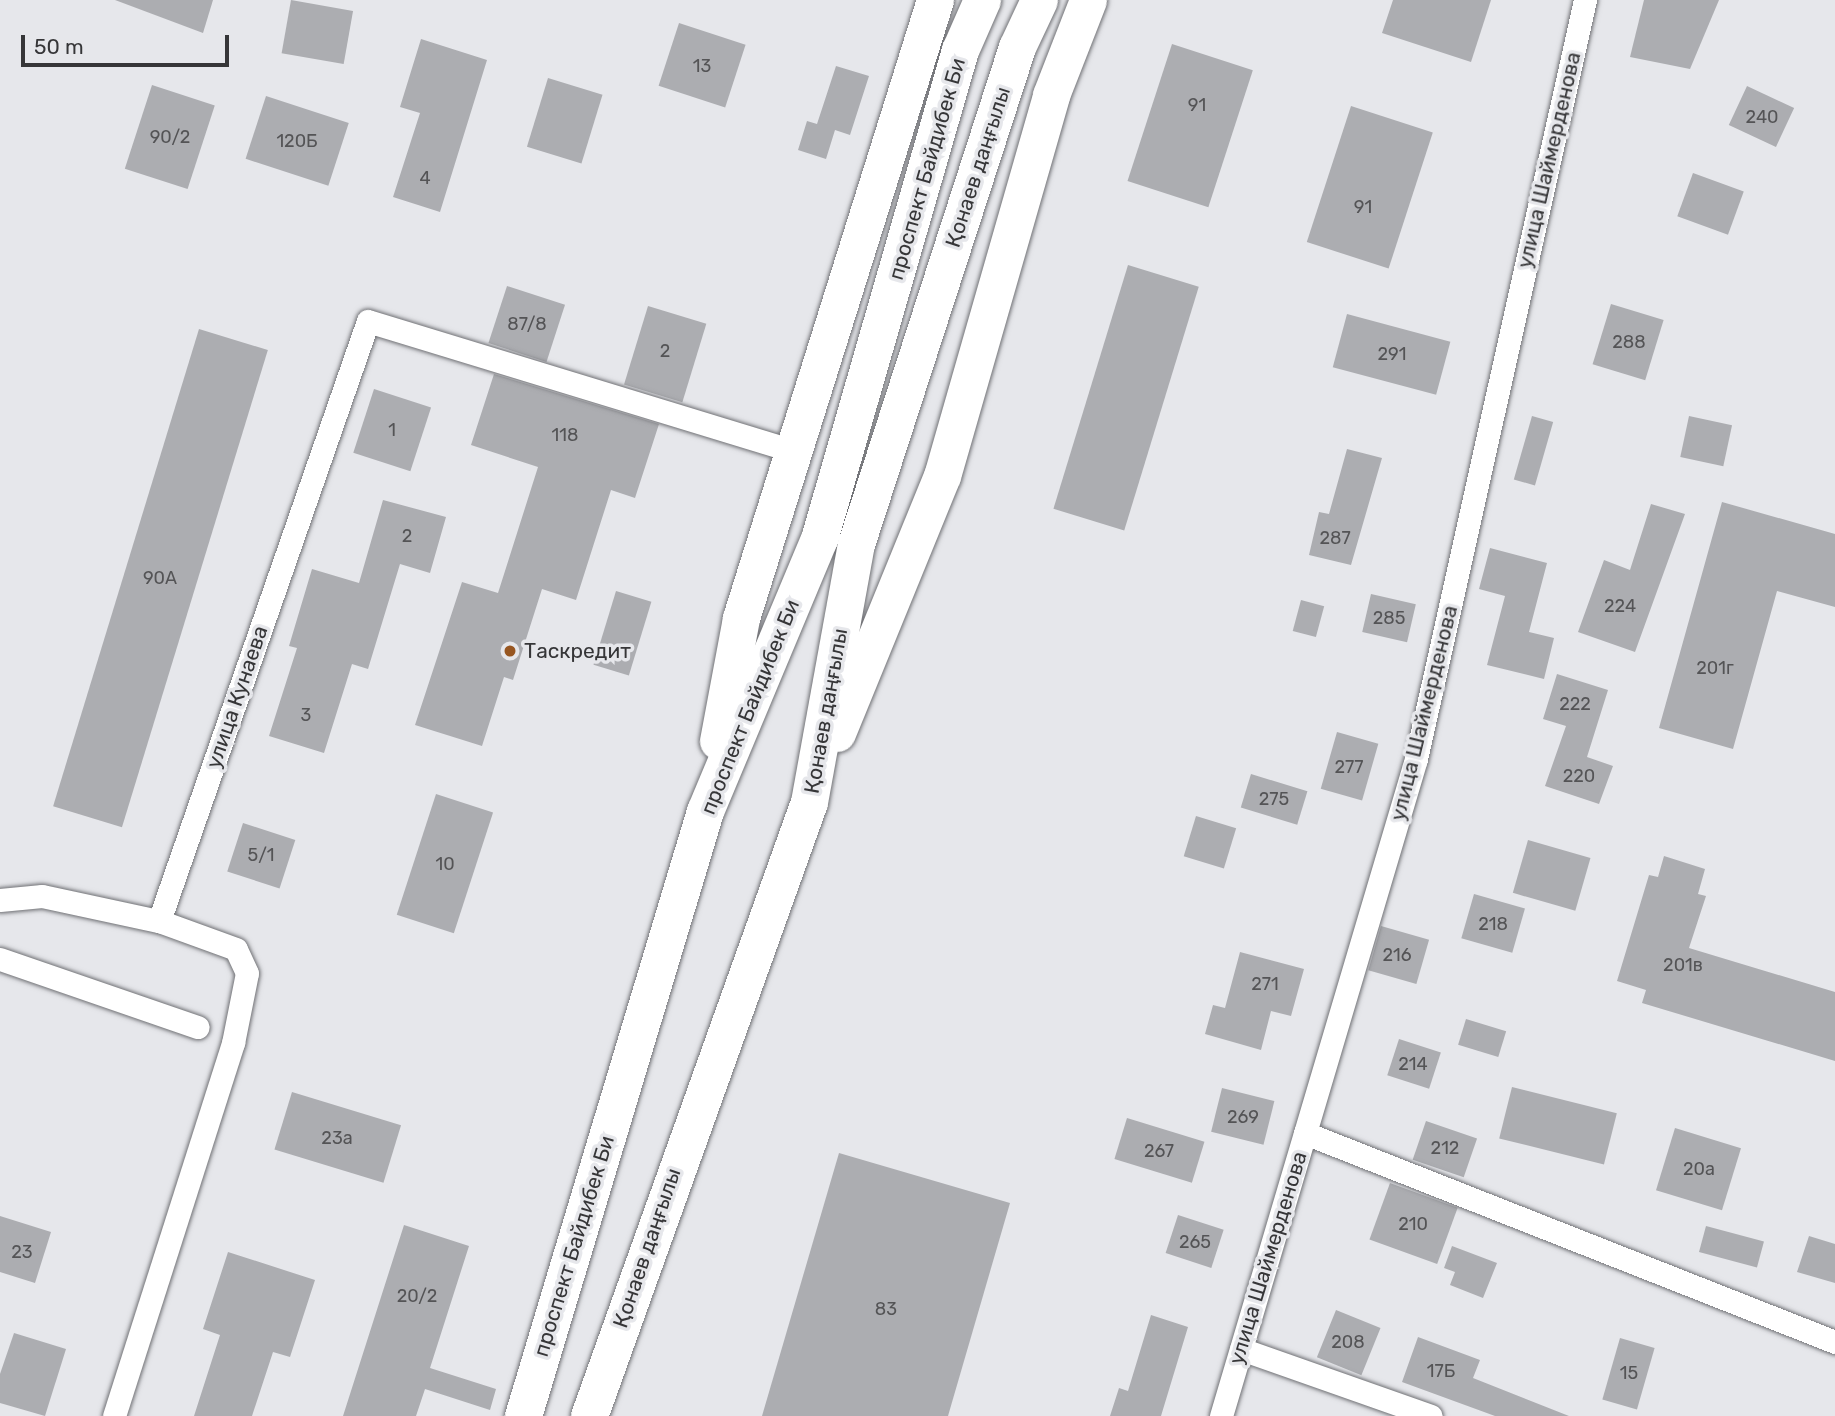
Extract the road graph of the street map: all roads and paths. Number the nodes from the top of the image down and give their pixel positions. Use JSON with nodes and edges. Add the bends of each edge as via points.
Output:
{"nodes":[{"id":1,"x":934,"y":0,"type":"edge"},
{"id":2,"x":982,"y":0,"type":"edge"},
{"id":3,"x":1039,"y":0,"type":"edge"},
{"id":4,"x":1088,"y":0,"type":"edge"},
{"id":5,"x":1585,"y":0,"type":"edge"},
{"id":6,"x":791,"y":450,"type":"junction"},
{"id":7,"x":809,"y":802,"type":"junction"},
{"id":8,"x":705,"y":811,"type":"junction"},
{"id":9,"x":0,"y":900,"type":"edge"},
{"id":10,"x":159,"y":921,"type":"junction"},
{"id":11,"x":0,"y":959,"type":"edge"},
{"id":12,"x":198,"y":1027,"type":"dead end"},
{"id":13,"x":1305,"y":1133,"type":"junction"},
{"id":14,"x":1835,"y":1342,"type":"edge"},
{"id":15,"x":1241,"y":1349,"type":"junction"},
{"id":16,"x":114,"y":1416,"type":"edge"},
{"id":17,"x":523,"y":1416,"type":"edge"},
{"id":18,"x":589,"y":1416,"type":"edge"},
{"id":19,"x":1221,"y":1416,"type":"edge"},
{"id":20,"x":1431,"y":1416,"type":"edge"}],
"edges":[{"from":1,"to":6,"type":"main road"},
{"from":2,"to":8,"type":"main road","name":"проспект Байдибек Би","via":[[960,50],[819,539]]},
{"from":3,"to":7,"type":"main road","name":"Қонаев даңғылы","via":[[1017,47],[856,544]]},
{"from":4,"to":7,"type":"main road","via":[[1051,95],[942,476]]},
{"from":5,"to":13,"type":"street","name":"улица Шаймерденова","via":[[1416,759]]},
{"from":6,"to":8,"type":"main road","via":[[741,618]]},
{"from":6,"to":10,"type":"street","name":"улица Кунаева","via":[[368,321]]},
{"from":7,"to":18,"type":"main road","name":"Қонаев даңғылы"},
{"from":8,"to":17,"type":"main road","name":"проспект Байдибек Би"},
{"from":9,"to":10,"type":"street","via":[[43,896]]},
{"from":10,"to":16,"type":"street","via":[[236,948],[247,973],[233,1043]]},
{"from":11,"to":12,"type":"street"},
{"from":13,"to":14,"type":"street"},
{"from":13,"to":15,"type":"street","name":"улица Шаймерденова"},
{"from":15,"to":19,"type":"street","name":"улица Шаймерденова"},
{"from":15,"to":20,"type":"street"}]}
